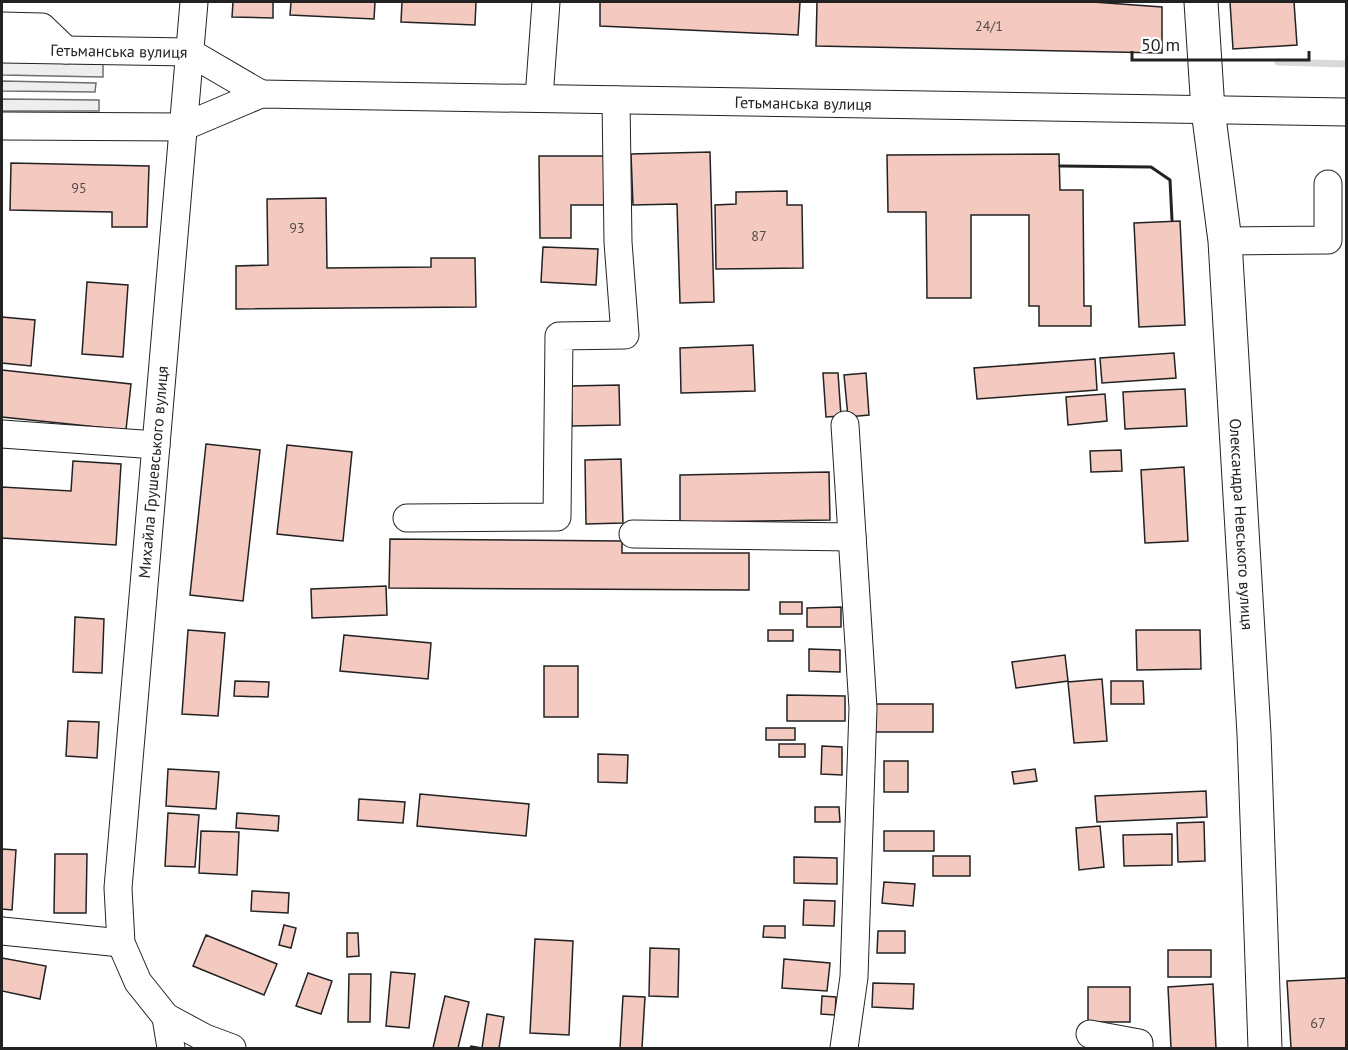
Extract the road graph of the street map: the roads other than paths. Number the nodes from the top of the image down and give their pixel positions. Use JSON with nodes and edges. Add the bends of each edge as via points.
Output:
{"nodes":[{"id":1,"x":194,"y":2,"type":"edge"},
{"id":2,"x":546,"y":2,"type":"edge"},
{"id":3,"x":1201,"y":2,"type":"edge"},
{"id":4,"x":2,"y":26,"type":"edge"},
{"id":5,"x":2,"y":49,"type":"edge"},
{"id":6,"x":66,"y":50,"type":"junction"},
{"id":7,"x":189,"y":52,"type":"junction"},
{"id":8,"x":261,"y":94,"type":"junction"},
{"id":9,"x":539,"y":98,"type":"junction"},
{"id":10,"x":616,"y":100,"type":"junction"},
{"id":11,"x":1208,"y":110,"type":"junction"},
{"id":12,"x":1347,"y":112,"type":"edge"},
{"id":13,"x":2,"y":126,"type":"edge"},
{"id":14,"x":183,"y":127,"type":"junction"},
{"id":15,"x":1328,"y":184,"type":"dead end"},
{"id":16,"x":1225,"y":241,"type":"junction"},
{"id":17,"x":845,"y":424,"type":"dead end"},
{"id":18,"x":2,"y":434,"type":"edge"},
{"id":19,"x":156,"y":445,"type":"junction"},
{"id":20,"x":407,"y":518,"type":"dead end"},
{"id":21,"x":633,"y":534,"type":"dead end"},
{"id":22,"x":852,"y":537,"type":"junction"},
{"id":23,"x":2,"y":931,"type":"edge"},
{"id":24,"x":121,"y":943,"type":"junction"},
{"id":25,"x":166,"y":1017,"type":"junction"},
{"id":26,"x":1090,"y":1034,"type":"dead end"},
{"id":27,"x":171,"y":1048,"type":"edge"},
{"id":28,"x":232,"y":1048,"type":"edge"},
{"id":29,"x":844,"y":1048,"type":"edge"},
{"id":30,"x":1139,"y":1048,"type":"edge"},
{"id":31,"x":1264,"y":1048,"type":"edge"}],
"edges":[{"from":1,"to":7,"type":"street","name":"Михайла Грушевського вулиця"},
{"from":2,"to":9,"type":"street"},
{"from":3,"to":11,"type":"main road","name":"Олександра Невського вулиця"},
{"from":4,"to":6,"type":"street","via":[[42,27]]},
{"from":5,"to":6,"type":"street","name":"Гетьманська вулиця"},
{"from":6,"to":7,"type":"street","name":"Гетьманська вулиця"},
{"from":7,"to":8,"type":"street","name":"Гетьманська вулиця"},
{"from":7,"to":14,"type":"street","name":"Михайла Грушевського вулиця"},
{"from":8,"to":9,"type":"street","name":"Гетьманська вулиця"},
{"from":8,"to":14,"type":"street","name":"Гетьманська вулиця"},
{"from":9,"to":10,"type":"street","name":"Гетьманська вулиця"},
{"from":10,"to":11,"type":"street","name":"Гетьманська вулиця"},
{"from":10,"to":20,"type":"street","via":[[618,242],[625,335],[560,336],[557,517]]},
{"from":11,"to":12,"type":"street","name":"Гетьманська вулиця"},
{"from":11,"to":16,"type":"main road","name":"Олександра Невського вулиця"},
{"from":13,"to":14,"type":"street","name":"Гетьманська вулиця"},
{"from":14,"to":19,"type":"street","name":"Михайла Грушевського вулиця"},
{"from":15,"to":16,"type":"street","via":[[1328,240]]},
{"from":16,"to":31,"type":"main road","name":"Олександра Невського вулиця","via":[[1254,734]]},
{"from":17,"to":22,"type":"street"},
{"from":18,"to":19,"type":"street"},
{"from":19,"to":24,"type":"street","name":"Михайла Грушевського вулиця","via":[[118,888]]},
{"from":21,"to":22,"type":"street"},
{"from":22,"to":29,"type":"street","via":[[863,708],[854,977]]},
{"from":23,"to":24,"type":"street"},
{"from":24,"to":25,"type":"street","via":[[138,982]]},
{"from":25,"to":27,"type":"street"},
{"from":25,"to":28,"type":"street"},
{"from":26,"to":30,"type":"street","via":[[1139,1043]]}]}
